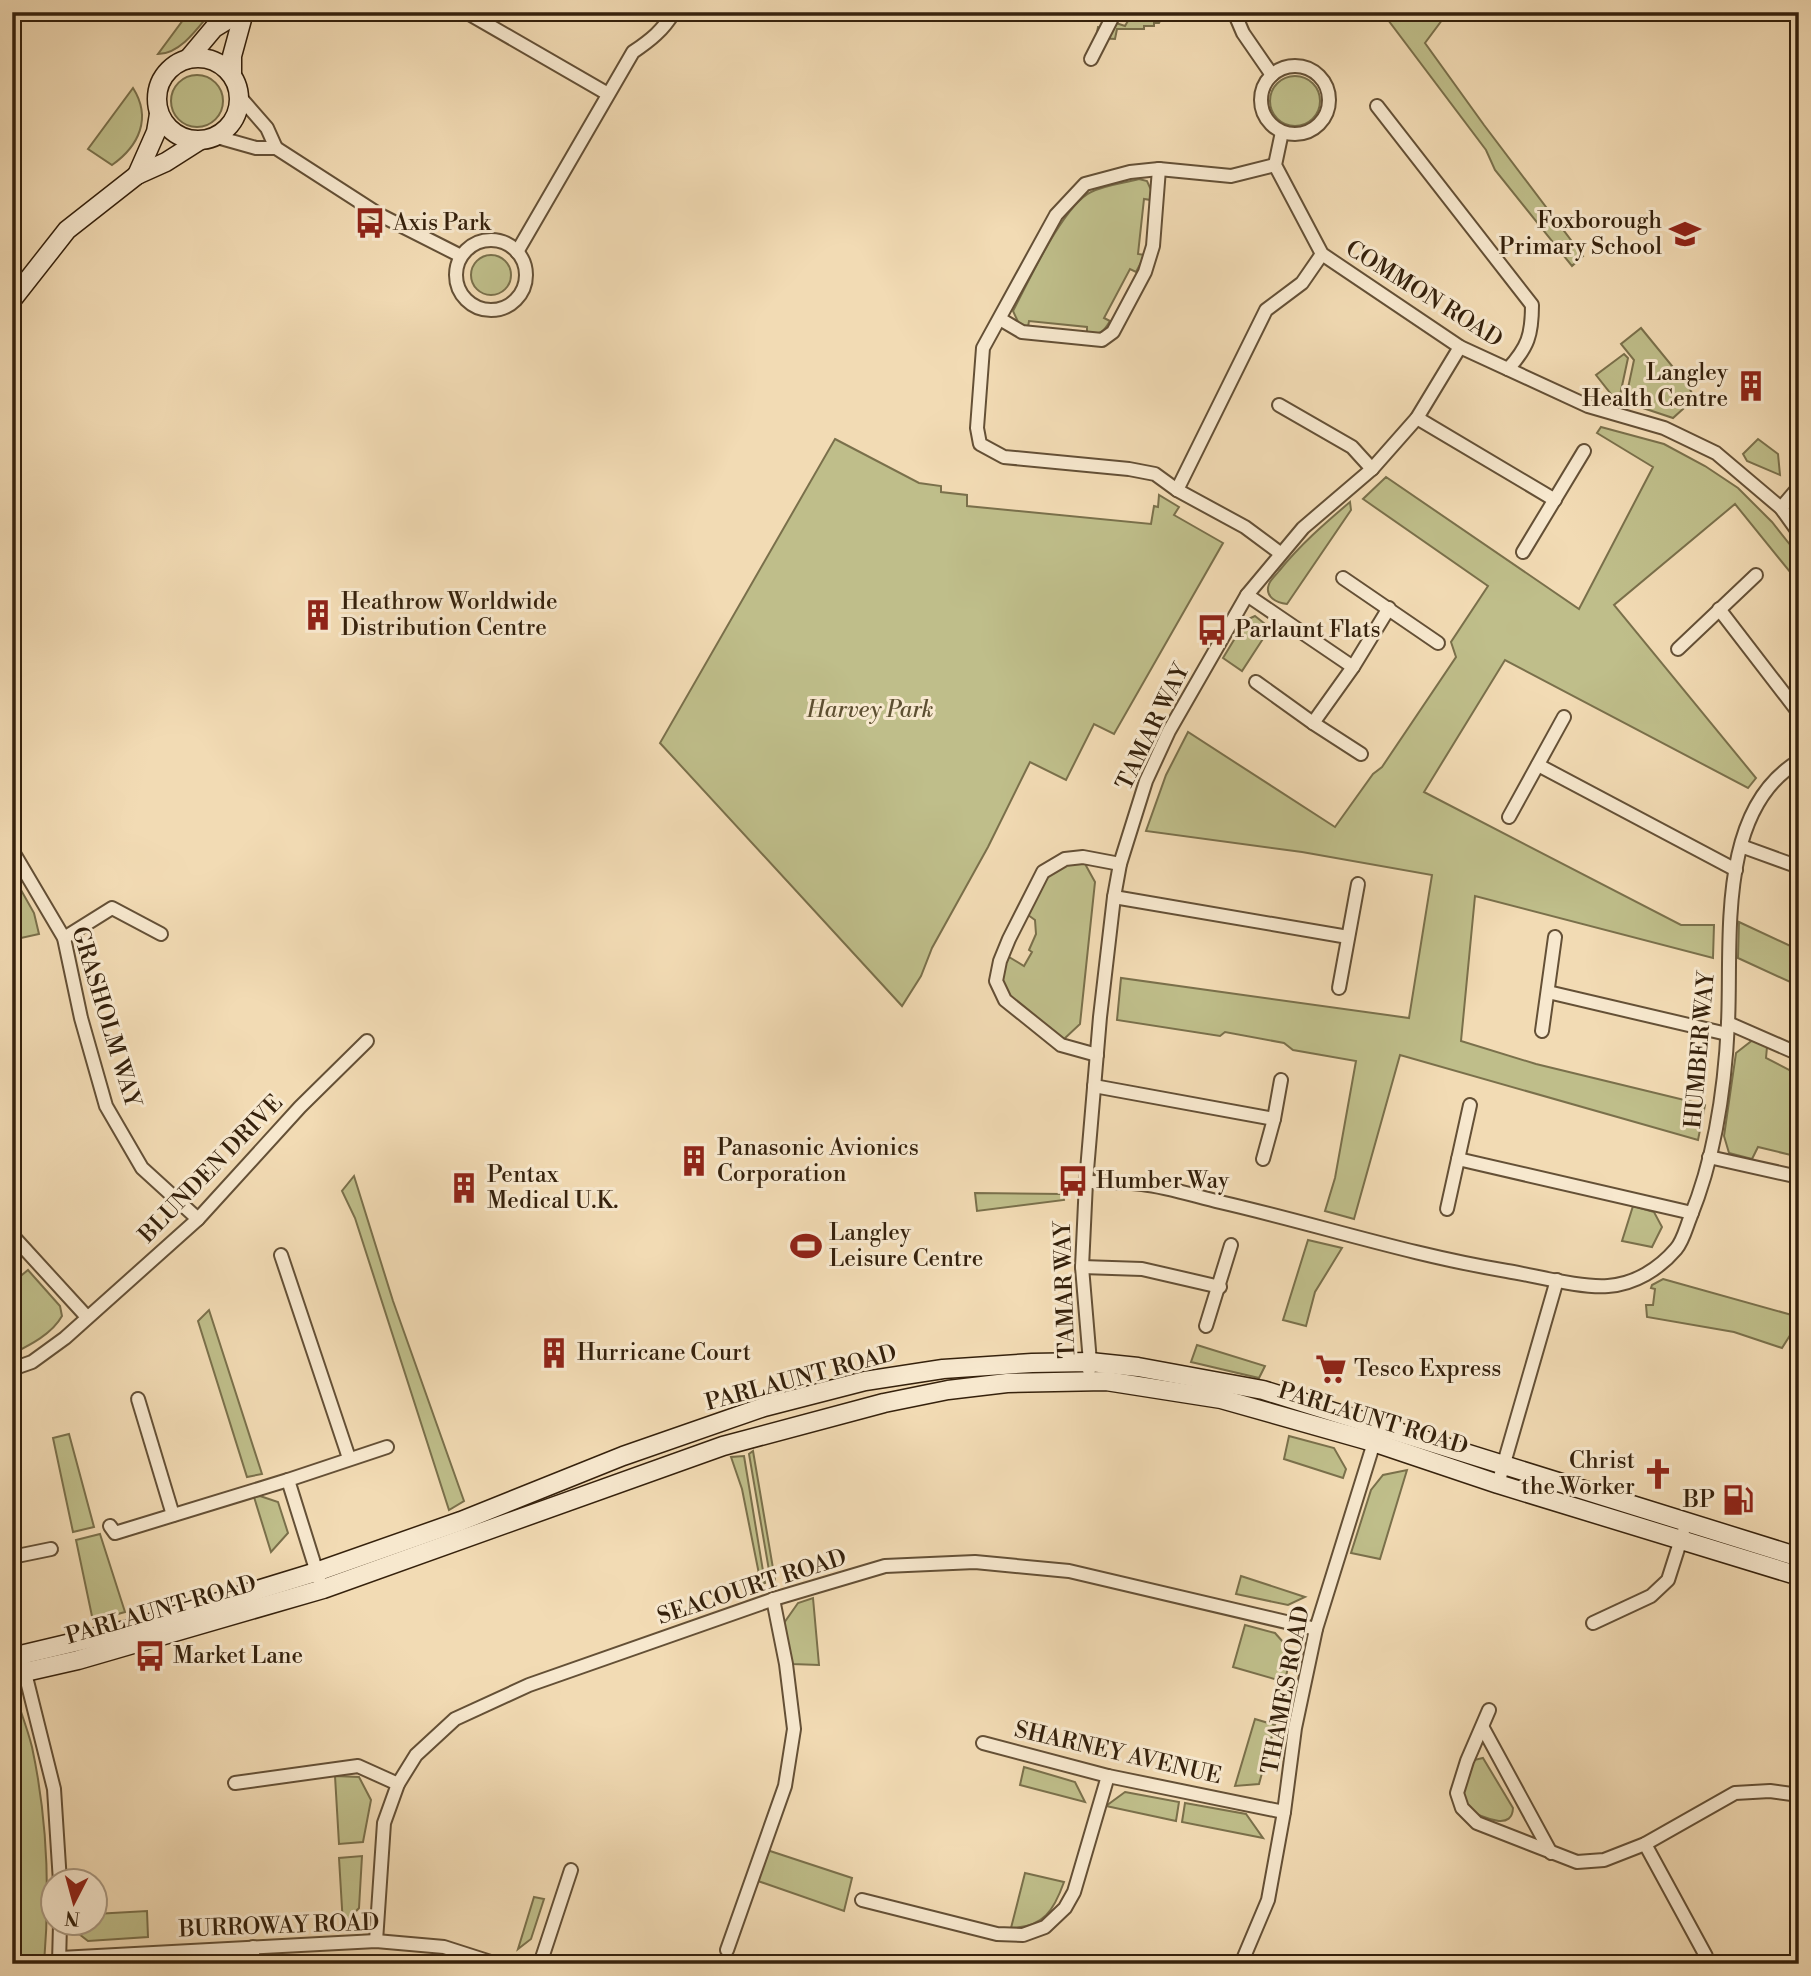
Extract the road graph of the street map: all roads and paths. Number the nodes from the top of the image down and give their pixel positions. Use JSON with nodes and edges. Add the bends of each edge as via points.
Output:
{"nodes":[{"id":1,"x":242,"y":12,"type":"edge"},
{"id":2,"x":466,"y":12,"type":"edge"},
{"id":3,"x":674,"y":12,"type":"edge"},
{"id":4,"x":1115,"y":12,"type":"edge"},
{"id":5,"x":1234,"y":12,"type":"edge"},
{"id":6,"x":188,"y":59,"type":"junction"},
{"id":7,"x":1091,"y":59,"type":"dead end"},
{"id":8,"x":232,"y":75,"type":"junction"},
{"id":9,"x":1272,"y":75,"type":"junction"},
{"id":10,"x":608,"y":93,"type":"junction"},
{"id":11,"x":240,"y":97,"type":"junction"},
{"id":12,"x":1377,"y":106,"type":"dead end"},
{"id":13,"x":159,"y":114,"type":"junction"},
{"id":14,"x":1282,"y":132,"type":"junction"},
{"id":15,"x":208,"y":139,"type":"junction"},
{"id":16,"x":276,"y":148,"type":"junction"},
{"id":17,"x":1275,"y":164,"type":"junction"},
{"id":18,"x":1159,"y":169,"type":"junction"},
{"id":19,"x":137,"y":175,"type":"junction"},
{"id":20,"x":517,"y":252,"type":"junction"},
{"id":21,"x":1322,"y":254,"type":"junction"},
{"id":22,"x":461,"y":256,"type":"junction"},
{"id":23,"x":12,"y":299,"type":"edge"},
{"id":24,"x":1000,"y":319,"type":"junction"},
{"id":25,"x":1460,"y":347,"type":"junction"},
{"id":26,"x":1508,"y":369,"type":"junction"},
{"id":27,"x":1279,"y":405,"type":"dead end"},
{"id":28,"x":1417,"y":418,"type":"junction"},
{"id":29,"x":1584,"y":451,"type":"dead end"},
{"id":30,"x":1372,"y":469,"type":"junction"},
{"id":31,"x":1799,"y":487,"type":"edge"},
{"id":32,"x":1177,"y":490,"type":"junction"},
{"id":33,"x":1555,"y":500,"type":"junction"},
{"id":34,"x":1781,"y":508,"type":"junction"},
{"id":35,"x":1799,"y":533,"type":"edge"},
{"id":36,"x":1523,"y":552,"type":"dead end"},
{"id":37,"x":1280,"y":553,"type":"junction"},
{"id":38,"x":1756,"y":575,"type":"dead end"},
{"id":39,"x":1343,"y":578,"type":"dead end"},
{"id":40,"x":1247,"y":595,"type":"junction"},
{"id":41,"x":1389,"y":608,"type":"junction"},
{"id":42,"x":1719,"y":610,"type":"junction"},
{"id":43,"x":1438,"y":643,"type":"dead end"},
{"id":44,"x":1678,"y":649,"type":"dead end"},
{"id":45,"x":1353,"y":667,"type":"junction"},
{"id":46,"x":1256,"y":682,"type":"dead end"},
{"id":47,"x":1799,"y":713,"type":"edge"},
{"id":48,"x":1564,"y":717,"type":"dead end"},
{"id":49,"x":1313,"y":723,"type":"junction"},
{"id":50,"x":1361,"y":754,"type":"dead end"},
{"id":51,"x":1799,"y":761,"type":"edge"},
{"id":52,"x":1538,"y":765,"type":"junction"},
{"id":53,"x":1509,"y":817,"type":"dead end"},
{"id":54,"x":1741,"y":846,"type":"junction"},
{"id":55,"x":12,"y":850,"type":"edge"},
{"id":56,"x":1120,"y":864,"type":"junction"},
{"id":57,"x":1799,"y":867,"type":"edge"},
{"id":58,"x":1736,"y":870,"type":"junction"},
{"id":59,"x":1358,"y":884,"type":"dead end"},
{"id":60,"x":1114,"y":897,"type":"junction"},
{"id":61,"x":161,"y":934,"type":"dead end"},
{"id":62,"x":1348,"y":937,"type":"junction"},
{"id":63,"x":1555,"y":937,"type":"dead end"},
{"id":64,"x":64,"y":938,"type":"junction"},
{"id":65,"x":1339,"y":988,"type":"dead end"},
{"id":66,"x":1548,"y":992,"type":"junction"},
{"id":67,"x":1728,"y":1028,"type":"junction"},
{"id":68,"x":1542,"y":1031,"type":"dead end"},
{"id":69,"x":367,"y":1041,"type":"dead end"},
{"id":70,"x":1799,"y":1054,"type":"edge"},
{"id":71,"x":1097,"y":1055,"type":"junction"},
{"id":72,"x":1281,"y":1080,"type":"dead end"},
{"id":73,"x":1094,"y":1086,"type":"junction"},
{"id":74,"x":1470,"y":1105,"type":"dead end"},
{"id":75,"x":1274,"y":1119,"type":"junction"},
{"id":76,"x":1709,"y":1157,"type":"junction"},
{"id":77,"x":1263,"y":1159,"type":"dead end"},
{"id":78,"x":1458,"y":1159,"type":"junction"},
{"id":79,"x":1799,"y":1177,"type":"edge"},
{"id":80,"x":1086,"y":1182,"type":"junction"},
{"id":81,"x":1447,"y":1209,"type":"dead end"},
{"id":82,"x":1692,"y":1213,"type":"junction"},
{"id":83,"x":198,"y":1219,"type":"junction"},
{"id":84,"x":12,"y":1235,"type":"edge"},
{"id":85,"x":1231,"y":1245,"type":"dead end"},
{"id":86,"x":281,"y":1255,"type":"dead end"},
{"id":87,"x":1082,"y":1267,"type":"junction"},
{"id":88,"x":1557,"y":1280,"type":"junction"},
{"id":89,"x":1220,"y":1287,"type":"junction"},
{"id":90,"x":87,"y":1317,"type":"junction"},
{"id":91,"x":1206,"y":1326,"type":"dead end"},
{"id":92,"x":12,"y":1369,"type":"edge"},
{"id":93,"x":1088,"y":1371,"type":"junction"},
{"id":94,"x":138,"y":1399,"type":"dead end"},
{"id":95,"x":1377,"y":1434,"type":"junction"},
{"id":96,"x":387,"y":1447,"type":"dead end"},
{"id":97,"x":349,"y":1458,"type":"junction"},
{"id":98,"x":1504,"y":1465,"type":"junction"},
{"id":99,"x":288,"y":1480,"type":"junction"},
{"id":100,"x":1498,"y":1484,"type":"junction"},
{"id":101,"x":173,"y":1515,"type":"junction"},
{"id":102,"x":110,"y":1526,"type":"dead end"},
{"id":103,"x":1684,"y":1530,"type":"junction"},
{"id":104,"x":51,"y":1549,"type":"dead end"},
{"id":105,"x":12,"y":1557,"type":"edge"},
{"id":106,"x":1799,"y":1557,"type":"edge"},
{"id":107,"x":316,"y":1572,"type":"junction"},
{"id":108,"x":1799,"y":1576,"type":"edge"},
{"id":109,"x":323,"y":1589,"type":"junction"},
{"id":110,"x":773,"y":1599,"type":"junction"},
{"id":111,"x":1593,"y":1623,"type":"dead end"},
{"id":112,"x":1316,"y":1629,"type":"junction"},
{"id":113,"x":18,"y":1665,"type":"edge"},
{"id":114,"x":1489,"y":1710,"type":"dead end"},
{"id":115,"x":1483,"y":1728,"type":"junction"},
{"id":116,"x":983,"y":1743,"type":"dead end"},
{"id":117,"x":1108,"y":1776,"type":"junction"},
{"id":118,"x":235,"y":1783,"type":"dead end"},
{"id":119,"x":398,"y":1784,"type":"junction"},
{"id":120,"x":1799,"y":1795,"type":"edge"},
{"id":121,"x":1284,"y":1812,"type":"junction"},
{"id":122,"x":1645,"y":1844,"type":"junction"},
{"id":123,"x":1551,"y":1853,"type":"junction"},
{"id":124,"x":59,"y":1868,"type":"edge"},
{"id":125,"x":572,"y":1870,"type":"dead end"},
{"id":126,"x":862,"y":1900,"type":"dead end"},
{"id":127,"x":60,"y":1938,"type":"edge"},
{"id":128,"x":376,"y":1941,"type":"junction"},
{"id":129,"x":253,"y":1947,"type":"junction"},
{"id":130,"x":727,"y":1951,"type":"dead end"},
{"id":131,"x":1706,"y":1956,"type":"dead end"},
{"id":132,"x":59,"y":1961,"type":"edge"},
{"id":133,"x":253,"y":1964,"type":"edge"},
{"id":134,"x":497,"y":1964,"type":"edge"},
{"id":135,"x":540,"y":1964,"type":"edge"},
{"id":136,"x":1241,"y":1964,"type":"edge"}],
"edges":[{"from":1,"to":6,"type":"street","via":[[214,28]]},
{"from":1,"to":8,"type":"street"},
{"from":2,"to":10,"type":"street"},
{"from":3,"to":10,"type":"street","via":[[666,26],[633,52]]},
{"from":4,"to":7,"type":"street"},
{"from":5,"to":9,"type":"street"},
{"from":6,"to":8,"type":"street","via":[[212,60]]},
{"from":6,"to":13,"type":"street","via":[[161,79]]},
{"from":8,"to":11,"type":"street"},
{"from":9,"to":14,"type":"street","via":[[1261,95],[1261,106],[1272,126]]},
{"from":9,"to":14,"type":"street","via":[[1281,69],[1313,71],[1322,79],[1329,99],[1323,120],[1315,128],[1293,135]]},
{"from":10,"to":20,"type":"street"},
{"from":11,"to":15,"type":"street","via":[[232,123]]},
{"from":11,"to":16,"type":"street","via":[[267,128]]},
{"from":12,"to":26,"type":"street","via":[[1532,305],[1532,332]]},
{"from":13,"to":15,"type":"street","via":[[173,132],[190,141]]},
{"from":13,"to":19,"type":"street"},
{"from":14,"to":17,"type":"street"},
{"from":15,"to":16,"type":"street"},
{"from":15,"to":19,"type":"street"},
{"from":16,"to":22,"type":"street","via":[[380,215]]},
{"from":17,"to":18,"type":"street","via":[[1231,176]]},
{"from":17,"to":21,"type":"street","name":"COMMON ROAD"},
{"from":18,"to":24,"type":"street","via":[[1085,184],[1056,215]]},
{"from":18,"to":24,"type":"street","via":[[1153,246],[1145,272],[1113,332],[1102,340],[1022,332]]},
{"from":19,"to":23,"type":"street","via":[[68,230]]},
{"from":20,"to":22,"type":"street","via":[[488,240]]},
{"from":20,"to":22,"type":"street","via":[[526,273],[524,285],[519,296],[500,309],[467,300],[456,279]]},
{"from":21,"to":25,"type":"street","name":"COMMON ROAD"},
{"from":21,"to":32,"type":"street","via":[[1302,283],[1266,310]]},
{"from":24,"to":32,"type":"street","via":[[983,348],[980,444],[1004,457],[1154,474]]},
{"from":25,"to":26,"type":"street","name":"COMMON ROAD"},
{"from":25,"to":28,"type":"street","name":"TAMAR WAY"},
{"from":26,"to":34,"type":"street","name":"COMMON ROAD","via":[[1588,406],[1664,428],[1716,453]]},
{"from":27,"to":30,"type":"street","via":[[1352,447]]},
{"from":28,"to":30,"type":"street","name":"TAMAR WAY"},
{"from":28,"to":33,"type":"street"},
{"from":29,"to":33,"type":"street"},
{"from":30,"to":37,"type":"street","name":"TAMAR WAY"},
{"from":31,"to":34,"type":"street"},
{"from":32,"to":37,"type":"street","via":[[1245,527]]},
{"from":33,"to":36,"type":"street"},
{"from":34,"to":35,"type":"street","name":"COMMON ROAD"},
{"from":37,"to":40,"type":"street","name":"TAMAR WAY"},
{"from":38,"to":42,"type":"street"},
{"from":39,"to":41,"type":"street"},
{"from":40,"to":45,"type":"street"},
{"from":40,"to":56,"type":"street","name":"TAMAR WAY","via":[[1169,731],[1146,781]]},
{"from":41,"to":43,"type":"street"},
{"from":41,"to":45,"type":"street"},
{"from":42,"to":44,"type":"street"},
{"from":42,"to":47,"type":"street"},
{"from":45,"to":49,"type":"street"},
{"from":46,"to":49,"type":"street"},
{"from":48,"to":52,"type":"street"},
{"from":49,"to":50,"type":"street"},
{"from":51,"to":54,"type":"street","name":"HUMBER WAY","via":[[1784,770],[1756,803]]},
{"from":52,"to":53,"type":"street"},
{"from":52,"to":58,"type":"street"},
{"from":54,"to":57,"type":"street"},
{"from":54,"to":58,"type":"street","name":"HUMBER WAY"},
{"from":55,"to":64,"type":"street","name":"GRASHOLM WAY"},
{"from":56,"to":60,"type":"street","name":"TAMAR WAY"},
{"from":56,"to":71,"type":"street","via":[[1083,857],[1065,859],[1043,873],[1009,939],[996,981],[1005,1000],[1061,1045]]},
{"from":58,"to":67,"type":"street","name":"HUMBER WAY"},
{"from":59,"to":62,"type":"street"},
{"from":60,"to":62,"type":"street"},
{"from":60,"to":71,"type":"street","name":"TAMAR WAY"},
{"from":61,"to":64,"type":"street","via":[[113,908]]},
{"from":62,"to":65,"type":"street"},
{"from":63,"to":66,"type":"street"},
{"from":64,"to":83,"type":"street","name":"GRASHOLM WAY","via":[[106,1105],[142,1168]]},
{"from":66,"to":67,"type":"street"},
{"from":66,"to":68,"type":"street"},
{"from":67,"to":70,"type":"street"},
{"from":67,"to":76,"type":"street","name":"HUMBER WAY","via":[[1721,1100]]},
{"from":69,"to":83,"type":"street","name":"BLUNDEN DRIVE","via":[[299,1107]]},
{"from":71,"to":73,"type":"street","name":"TAMAR WAY"},
{"from":72,"to":75,"type":"street"},
{"from":73,"to":75,"type":"street"},
{"from":73,"to":80,"type":"street","name":"TAMAR WAY"},
{"from":74,"to":78,"type":"street"},
{"from":75,"to":77,"type":"street"},
{"from":76,"to":79,"type":"street"},
{"from":76,"to":82,"type":"street","name":"HUMBER WAY"},
{"from":78,"to":81,"type":"street"},
{"from":78,"to":82,"type":"street"},
{"from":80,"to":87,"type":"street","name":"TAMAR WAY"},
{"from":80,"to":88,"type":"street","name":"HUMBER WAY","via":[[1143,1184],[1465,1264]]},
{"from":82,"to":88,"type":"street","name":"HUMBER WAY","via":[[1678,1247],[1653,1270],[1627,1284]]},
{"from":83,"to":90,"type":"street","name":"BLUNDEN DRIVE"},
{"from":84,"to":90,"type":"street"},
{"from":85,"to":89,"type":"street"},
{"from":86,"to":97,"type":"street"},
{"from":87,"to":89,"type":"street","via":[[1142,1269]]},
{"from":87,"to":93,"type":"street","name":"TAMAR WAY"},
{"from":88,"to":98,"type":"street"},
{"from":89,"to":91,"type":"street"},
{"from":90,"to":92,"type":"street","name":"BLUNDEN DRIVE","via":[[32,1362]]},
{"from":93,"to":95,"type":"street","name":"PARLAUNT ROAD"},
{"from":93,"to":107,"type":"street","name":"PARLAUNT ROAD","via":[[943,1369],[865,1381],[764,1407],[623,1455],[461,1521]]},
{"from":93,"to":109,"type":"street","name":"PARLAUNT ROAD","via":[[948,1390],[748,1439]]},
{"from":94,"to":101,"type":"street"},
{"from":95,"to":98,"type":"street","name":"PARLAUNT ROAD"},
{"from":95,"to":100,"type":"street","name":"PARLAUNT ROAD"},
{"from":95,"to":112,"type":"street","name":"THAMES ROAD"},
{"from":96,"to":97,"type":"street"},
{"from":97,"to":99,"type":"street"},
{"from":98,"to":100,"type":"street"},
{"from":98,"to":103,"type":"street","name":"PARLAUNT ROAD"},
{"from":99,"to":101,"type":"street"},
{"from":99,"to":107,"type":"street"},
{"from":100,"to":103,"type":"street","name":"PARLAUNT ROAD"},
{"from":101,"to":102,"type":"street","via":[[115,1533]]},
{"from":103,"to":106,"type":"street","name":"PARLAUNT ROAD"},
{"from":103,"to":108,"type":"street","name":"PARLAUNT ROAD"},
{"from":103,"to":111,"type":"street","via":[[1668,1580],[1651,1596]]},
{"from":104,"to":105,"type":"street"},
{"from":107,"to":109,"type":"street"},
{"from":107,"to":113,"type":"street","name":"PARLAUNT ROAD"},
{"from":109,"to":113,"type":"street","name":"PARLAUNT ROAD","via":[[78,1660]]},
{"from":110,"to":112,"type":"street","name":"SEACOURT ROAD","via":[[885,1566],[975,1562],[1069,1571]]},
{"from":110,"to":119,"type":"street","name":"SEACOURT ROAD","via":[[529,1685],[455,1719],[416,1755]]},
{"from":110,"to":130,"type":"street","via":[[794,1728],[786,1786]]},
{"from":112,"to":121,"type":"street","name":"THAMES ROAD","via":[[1295,1728]]},
{"from":113,"to":124,"type":"street","via":[[54,1788]]},
{"from":114,"to":115,"type":"street"},
{"from":115,"to":123,"type":"street"},
{"from":115,"to":123,"type":"street","via":[[1457,1793],[1462,1808],[1477,1823]]},
{"from":116,"to":117,"type":"street","name":"SHARNEY AVENUE"},
{"from":117,"to":121,"type":"street","name":"SHARNEY AVENUE"},
{"from":117,"to":126,"type":"street","via":[[1074,1892],[1045,1927],[1023,1936],[997,1934]]},
{"from":118,"to":119,"type":"street","via":[[358,1766]]},
{"from":119,"to":128,"type":"street","name":"SEACOURT ROAD","via":[[384,1823]]},
{"from":120,"to":122,"type":"street","via":[[1770,1791],[1735,1794]]},
{"from":121,"to":136,"type":"street","name":"THAMES ROAD","via":[[1268,1900]]},
{"from":122,"to":123,"type":"street","via":[[1604,1860],[1577,1862]]},
{"from":122,"to":131,"type":"street"},
{"from":125,"to":135,"type":"street"},
{"from":127,"to":132,"type":"street"},
{"from":128,"to":129,"type":"street","name":"BURROWAY ROAD"},
{"from":128,"to":134,"type":"street","name":"BURROWAY ROAD","via":[[444,1947]]},
{"from":129,"to":132,"type":"street","name":"BURROWAY ROAD"},
{"from":129,"to":133,"type":"street"}]}
